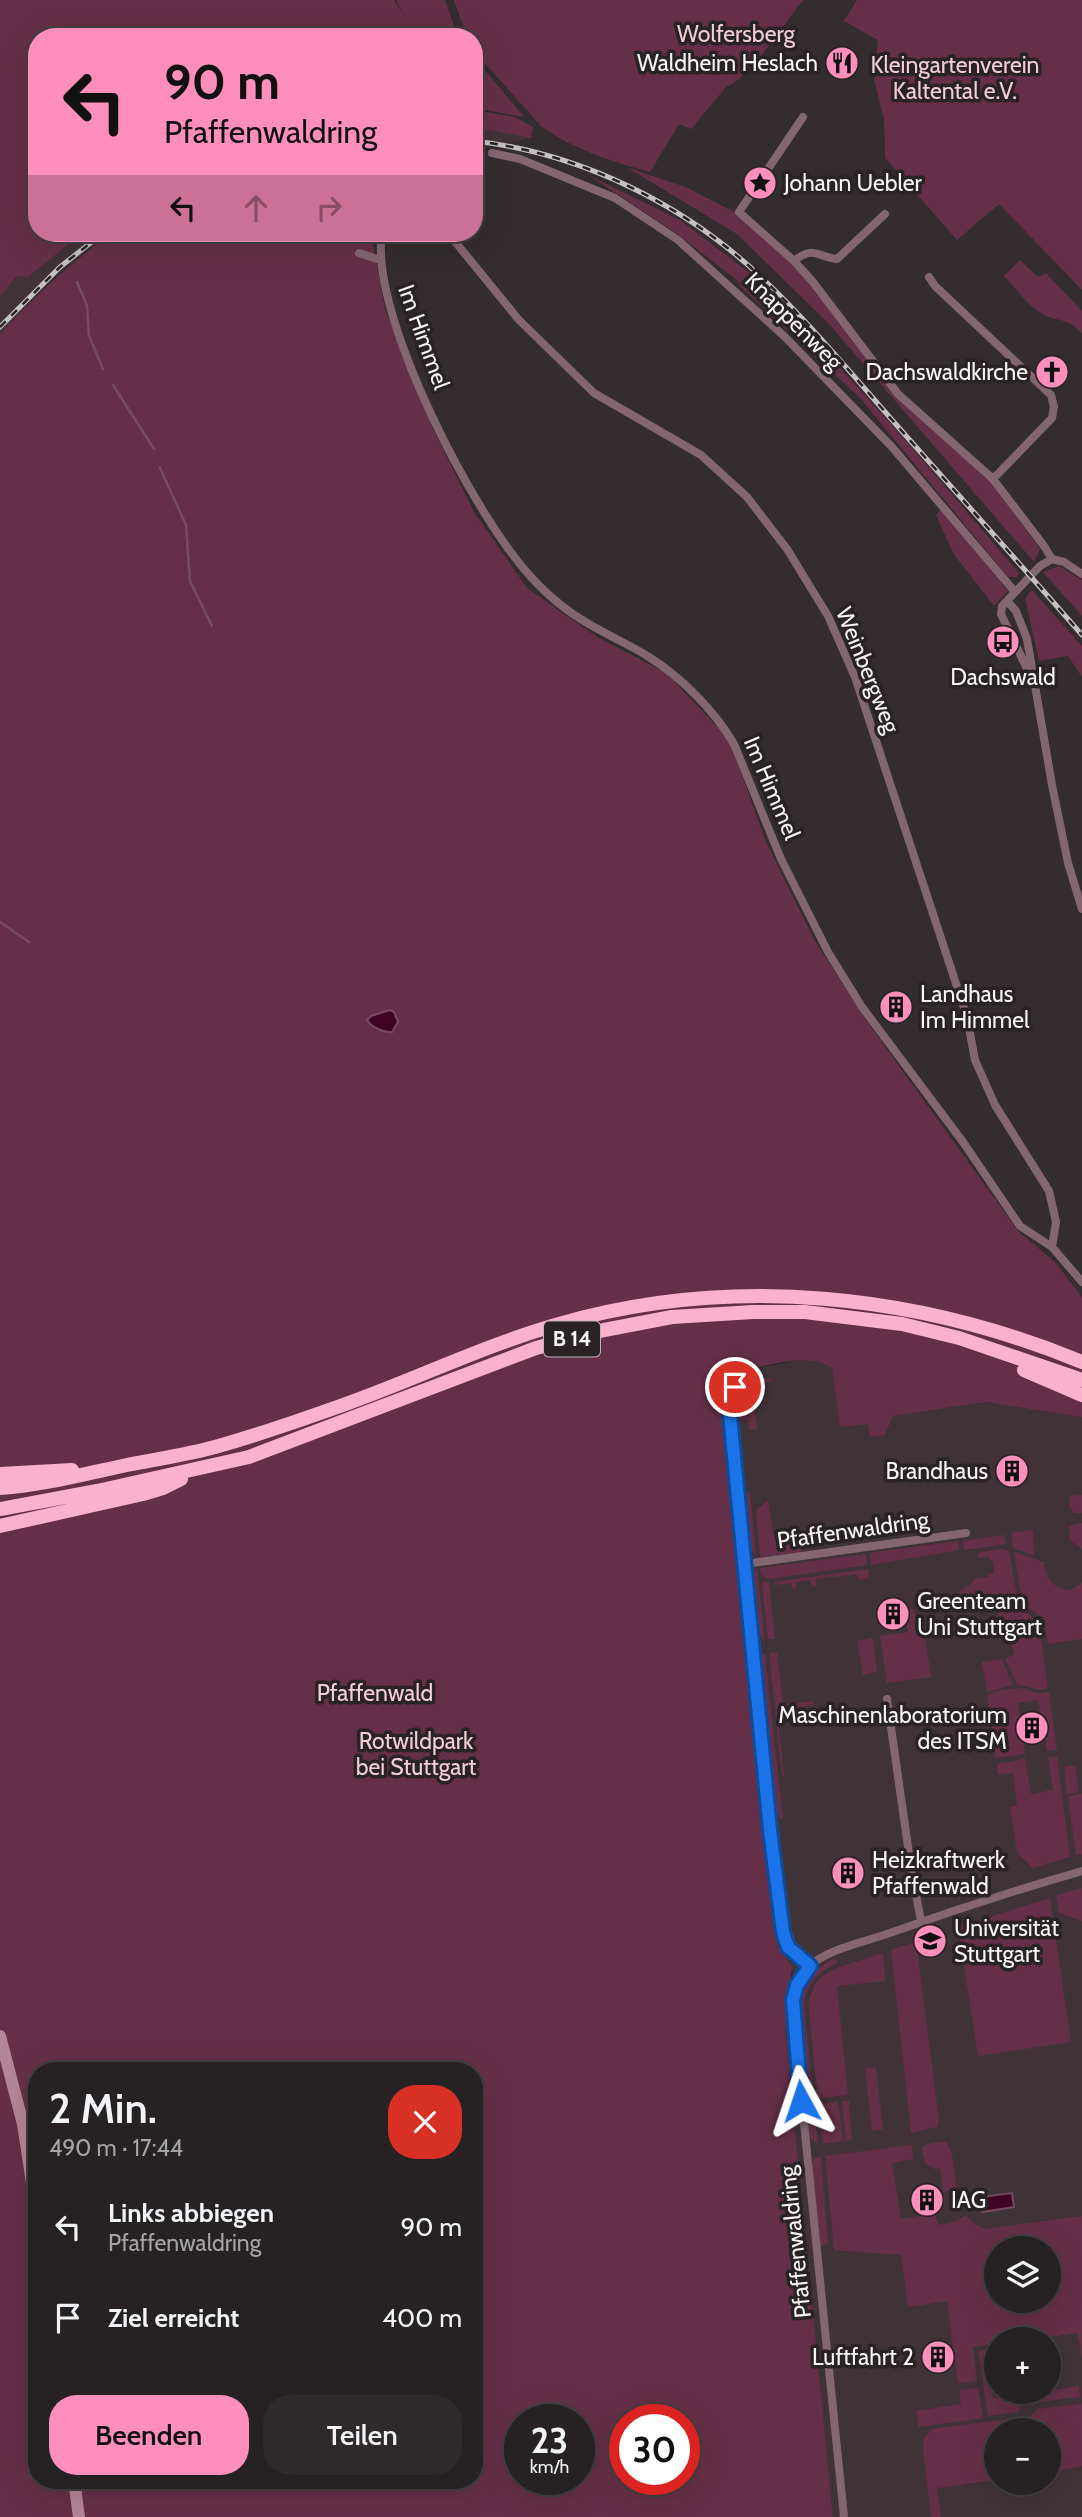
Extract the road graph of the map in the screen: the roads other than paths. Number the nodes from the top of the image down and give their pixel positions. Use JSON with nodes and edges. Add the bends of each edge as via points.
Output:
{"nodes":[{"id":1,"x":803,"y":117,"type":"dead end"},
{"id":2,"x":492,"y":153,"type":"dead end"},
{"id":3,"x":885,"y":214,"type":"dead end"},
{"id":4,"x":381,"y":242,"type":"dead end"},
{"id":5,"x":455,"y":242,"type":"edge"},
{"id":6,"x":359,"y":253,"type":"dead end"},
{"id":7,"x":380,"y":260,"type":"junction"},
{"id":8,"x":794,"y":261,"type":"junction"},
{"id":9,"x":929,"y":277,"type":"dead end"},
{"id":10,"x":993,"y":479,"type":"junction"},
{"id":11,"x":1052,"y":559,"type":"junction"},
{"id":12,"x":1082,"y":574,"type":"edge"},
{"id":13,"x":1015,"y":592,"type":"junction"},
{"id":14,"x":1007,"y":601,"type":"junction"},
{"id":15,"x":1033,"y":682,"type":"junction"},
{"id":16,"x":1082,"y":909,"type":"edge"},
{"id":17,"x":1052,"y":1247,"type":"junction"},
{"id":18,"x":1082,"y":1282,"type":"edge"},
{"id":19,"x":1066,"y":1355,"type":"junction"},
{"id":20,"x":1082,"y":1356,"type":"edge"},
{"id":21,"x":1015,"y":1359,"type":"junction"},
{"id":22,"x":1082,"y":1362,"type":"edge"},
{"id":23,"x":1082,"y":1380,"type":"edge"},
{"id":24,"x":735,"y":1387,"type":"dead end"},
{"id":25,"x":1082,"y":1395,"type":"edge"},
{"id":26,"x":127,"y":1465,"type":"junction"},
{"id":27,"x":187,"y":1472,"type":"junction"},
{"id":28,"x":0,"y":1474,"type":"edge"},
{"id":29,"x":0,"y":1488,"type":"edge"},
{"id":30,"x":0,"y":1508,"type":"edge"},
{"id":31,"x":0,"y":1526,"type":"edge"},
{"id":32,"x":966,"y":1533,"type":"dead end"},
{"id":33,"x":745,"y":1564,"type":"junction"},
{"id":34,"x":887,"y":1699,"type":"dead end"},
{"id":35,"x":1082,"y":1871,"type":"edge"},
{"id":36,"x":921,"y":1921,"type":"junction"},
{"id":37,"x":810,"y":1966,"type":"junction"},
{"id":38,"x":0,"y":2036,"type":"edge"},
{"id":39,"x":28,"y":2156,"type":"edge"},
{"id":40,"x":75,"y":2489,"type":"edge"},
{"id":41,"x":79,"y":2517,"type":"edge"},
{"id":42,"x":844,"y":2517,"type":"edge"}],
"edges":[{"from":1,"to":8,"type":"street","via":[[739,212]]},
{"from":2,"to":13,"type":"street","name":"Knappenweg","via":[[520,159],[615,198],[678,240],[784,336],[892,447]]},
{"from":3,"to":8,"type":"street","via":[[837,259],[811,252]]},
{"from":4,"to":7,"type":"street","name":"Im Himmel"},
{"from":5,"to":17,"type":"street","name":"Weinbergweg","via":[[519,320],[594,393],[701,455],[747,497],[787,549],[828,616],[855,677],[967,1017],[975,1060],[995,1105],[1049,1191],[1056,1222]]},
{"from":6,"to":7,"type":"street","name":"Im Himmel"},
{"from":7,"to":17,"type":"street","name":"Im Himmel","via":[[390,313],[412,370],[466,483],[489,519],[531,578],[567,610],[676,676],[727,732],[781,859],[862,1007],[1020,1226]]},
{"from":8,"to":10,"type":"street","via":[[898,394]]},
{"from":9,"to":10,"type":"street","via":[[1051,395],[1052,418]]},
{"from":10,"to":11,"type":"street"},
{"from":11,"to":12,"type":"street"},
{"from":11,"to":13,"type":"street"},
{"from":13,"to":14,"type":"street"},
{"from":14,"to":15,"type":"street","via":[[1027,639]]},
{"from":14,"to":15,"type":"street","via":[[1001,614]]},
{"from":15,"to":16,"type":"street","via":[[1068,863]]},
{"from":17,"to":18,"type":"street","name":"Im Himmel"},
{"from":19,"to":20,"type":"highway","number":"B 14"},
{"from":19,"to":22,"type":"highway","number":"B 14"},
{"from":19,"to":26,"type":"highway","number":"B 14","via":[[970,1323],[900,1307],[757,1295],[686,1300],[553,1326],[277,1428]]},
{"from":21,"to":23,"type":"highway","number":"B 14"},
{"from":21,"to":25,"type":"highway","number":"B 14","via":[[1017,1367]]},
{"from":21,"to":27,"type":"highway","number":"B 14","via":[[936,1332],[849,1316],[753,1312],[671,1317],[536,1348],[281,1446]]},
{"from":24,"to":33,"type":"street","name":"Pfaffenwaldring","via":[[730,1415]]},
{"from":26,"to":28,"type":"highway","number":"B 14"},
{"from":26,"to":29,"type":"highway"},
{"from":27,"to":30,"type":"highway","number":"B 14"},
{"from":27,"to":31,"type":"highway","via":[[153,1491]]},
{"from":32,"to":33,"type":"street","name":"Pfaffenwaldring"},
{"from":33,"to":37,"type":"street","name":"Pfaffenwaldring","via":[[783,1932],[788,1947]]},
{"from":34,"to":36,"type":"street"},
{"from":35,"to":36,"type":"street"},
{"from":36,"to":37,"type":"street","via":[[845,1948]]},
{"from":37,"to":42,"type":"street","name":"Pfaffenwaldring","via":[[797,1985],[794,2024]]},
{"from":38,"to":39,"type":"main road"},
{"from":40,"to":41,"type":"main road"}]}
